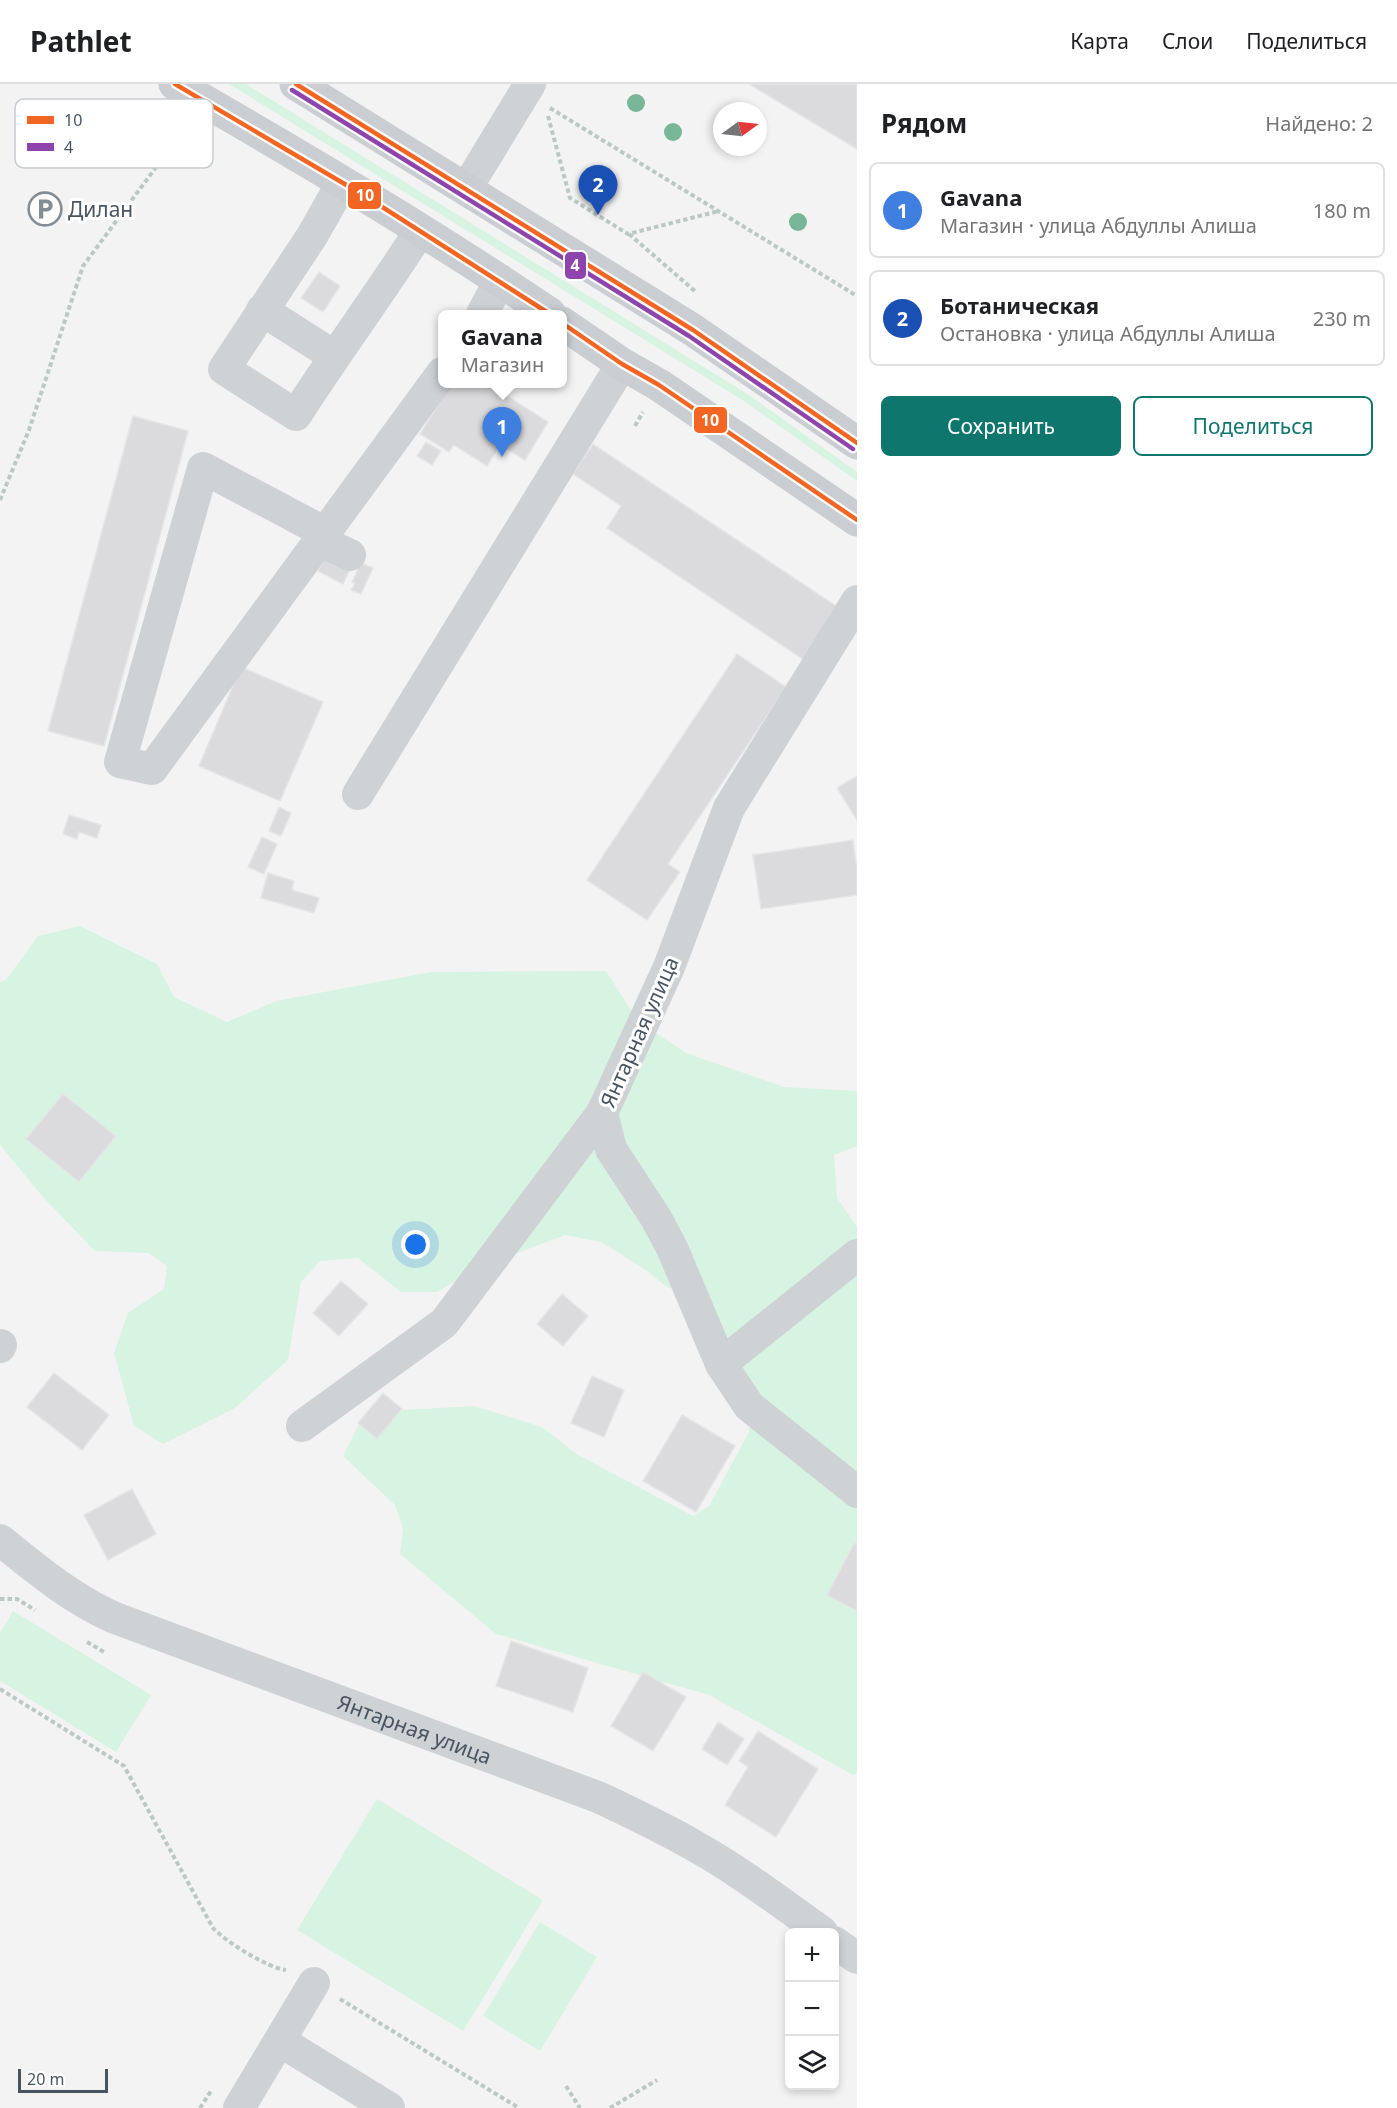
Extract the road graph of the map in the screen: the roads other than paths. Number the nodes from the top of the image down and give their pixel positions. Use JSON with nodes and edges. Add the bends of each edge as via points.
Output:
{"nodes":[{"id":1,"x":175,"y":84,"type":"edge"},
{"id":2,"x":296,"y":84,"type":"edge"},
{"id":3,"x":530,"y":84,"type":"edge"},
{"id":4,"x":200,"y":99,"type":"edge"},
{"id":5,"x":213,"y":107,"type":"edge"},
{"id":6,"x":342,"y":183,"type":"junction"},
{"id":7,"x":466,"y":189,"type":"junction"},
{"id":8,"x":420,"y":231,"type":"junction"},
{"id":9,"x":500,"y":280,"type":"junction"},
{"id":10,"x":262,"y":310,"type":"junction"},
{"id":11,"x":485,"y":310,"type":"edge"},
{"id":12,"x":543,"y":310,"type":"edge"},
{"id":13,"x":567,"y":326,"type":"edge"},
{"id":14,"x":334,"y":356,"type":"junction"},
{"id":15,"x":622,"y":364,"type":"junction"},
{"id":16,"x":438,"y":378,"type":"edge"},
{"id":17,"x":857,"y":443,"type":"edge"},
{"id":18,"x":857,"y":520,"type":"edge"},
{"id":19,"x":321,"y":536,"type":"junction"},
{"id":20,"x":350,"y":555,"type":"dead end"},
{"id":21,"x":857,"y":601,"type":"edge"},
{"id":22,"x":358,"y":794,"type":"dead end"},
{"id":23,"x":602,"y":1113,"type":"junction"},
{"id":24,"x":857,"y":1256,"type":"edge"},
{"id":25,"x":721,"y":1364,"type":"junction"},
{"id":26,"x":302,"y":1426,"type":"dead end"},
{"id":27,"x":857,"y":1492,"type":"edge"},
{"id":28,"x":0,"y":1540,"type":"edge"},
{"id":29,"x":816,"y":1928,"type":"edge"},
{"id":30,"x":839,"y":1945,"type":"edge"},
{"id":31,"x":857,"y":1958,"type":"edge"},
{"id":32,"x":314,"y":1983,"type":"road end"},
{"id":33,"x":279,"y":2041,"type":"junction"},
{"id":34,"x":239,"y":2108,"type":"edge"},
{"id":35,"x":389,"y":2108,"type":"edge"}],
"edges":[{"from":1,"to":4,"type":"main road"},
{"from":2,"to":7,"type":"main road"},
{"from":3,"to":7,"type":"street"},
{"from":5,"to":6,"type":"main road"},
{"from":6,"to":8,"type":"main road"},
{"from":6,"to":10,"type":"street"},
{"from":7,"to":17,"type":"main road","via":[[683,324]]},
{"from":8,"to":9,"type":"main road"},
{"from":8,"to":14,"type":"street"},
{"from":9,"to":11,"type":"street"},
{"from":9,"to":12,"type":"main road"},
{"from":10,"to":14,"type":"street"},
{"from":10,"to":14,"type":"street","via":[[224,369],[296,415]]},
{"from":13,"to":15,"type":"main road"},
{"from":15,"to":18,"type":"main road"},
{"from":15,"to":22,"type":"street"},
{"from":16,"to":19,"type":"street"},
{"from":19,"to":19,"type":"street","via":[[152,769],[120,762],[203,468]]},
{"from":19,"to":20,"type":"street"},
{"from":21,"to":23,"type":"street","name":"Янтарная улица","via":[[729,808],[669,967]]},
{"from":23,"to":25,"type":"street","name":"Янтарная улица","via":[[611,1149],[672,1248]]},
{"from":23,"to":26,"type":"street","via":[[444,1323]]},
{"from":24,"to":25,"type":"street"},
{"from":25,"to":27,"type":"street","name":"Янтарная улица","via":[[749,1406]]},
{"from":28,"to":29,"type":"street","name":"Янтарная улица","via":[[59,1587],[106,1614],[640,1816],[694,1845]]},
{"from":30,"to":31,"type":"street"},
{"from":32,"to":33,"type":"street"},
{"from":33,"to":34,"type":"street"},
{"from":33,"to":35,"type":"street"}]}
